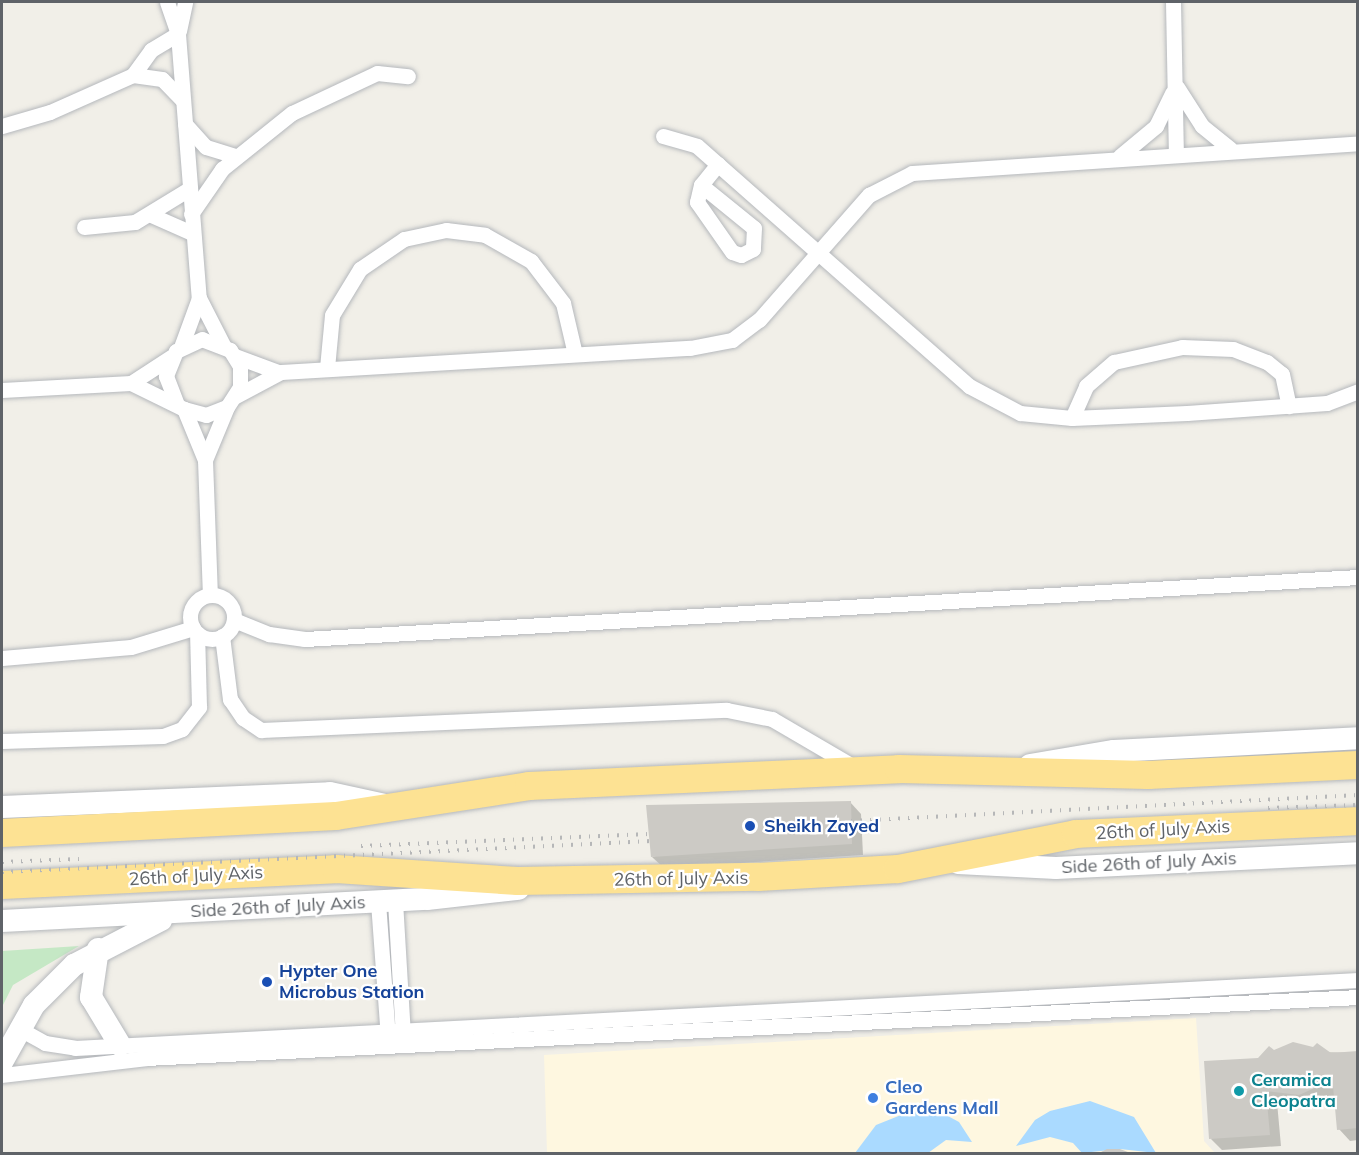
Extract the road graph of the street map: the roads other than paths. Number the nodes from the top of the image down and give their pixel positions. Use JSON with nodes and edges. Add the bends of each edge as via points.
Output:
{"nodes":[{"id":1,"x":167,"y":2,"type":"edge"},
{"id":2,"x":186,"y":2,"type":"edge"},
{"id":3,"x":1173,"y":2,"type":"edge"},
{"id":4,"x":178,"y":34,"type":"junction"},
{"id":5,"x":132,"y":75,"type":"junction"},
{"id":6,"x":408,"y":76,"type":"dead end"},
{"id":7,"x":1174,"y":82,"type":"junction"},
{"id":8,"x":183,"y":101,"type":"junction"},
{"id":9,"x":184,"y":123,"type":"junction"},
{"id":10,"x":2,"y":126,"type":"edge"},
{"id":11,"x":663,"y":136,"type":"dead end"},
{"id":12,"x":1358,"y":143,"type":"edge"},
{"id":13,"x":1230,"y":149,"type":"junction"},
{"id":14,"x":1176,"y":153,"type":"junction"},
{"id":15,"x":236,"y":156,"type":"junction"},
{"id":16,"x":1118,"y":157,"type":"junction"},
{"id":17,"x":718,"y":164,"type":"junction"},
{"id":18,"x":701,"y":185,"type":"junction"},
{"id":19,"x":189,"y":189,"type":"junction"},
{"id":20,"x":191,"y":214,"type":"junction"},
{"id":21,"x":151,"y":215,"type":"junction"},
{"id":22,"x":84,"y":227,"type":"dead end"},
{"id":23,"x":192,"y":233,"type":"junction"},
{"id":24,"x":820,"y":253,"type":"junction"},
{"id":25,"x":199,"y":298,"type":"junction"},
{"id":26,"x":223,"y":345,"type":"junction"},
{"id":27,"x":176,"y":352,"type":"junction"},
{"id":28,"x":575,"y":354,"type":"junction"},
{"id":29,"x":235,"y":356,"type":"junction"},
{"id":30,"x":327,"y":368,"type":"junction"},
{"id":31,"x":281,"y":372,"type":"junction"},
{"id":32,"x":131,"y":383,"type":"junction"},
{"id":33,"x":2,"y":390,"type":"edge"},
{"id":34,"x":1358,"y":390,"type":"edge"},
{"id":35,"x":231,"y":402,"type":"junction"},
{"id":36,"x":1289,"y":406,"type":"junction"},
{"id":37,"x":181,"y":407,"type":"junction"},
{"id":38,"x":1072,"y":418,"type":"junction"},
{"id":39,"x":205,"y":460,"type":"junction"},
{"id":40,"x":1358,"y":577,"type":"edge"},
{"id":41,"x":210,"y":595,"type":"junction"},
{"id":42,"x":234,"y":620,"type":"junction"},
{"id":43,"x":195,"y":630,"type":"junction"},
{"id":44,"x":222,"y":636,"type":"junction"},
{"id":45,"x":2,"y":658,"type":"edge"},
{"id":46,"x":1358,"y":738,"type":"edge"},
{"id":47,"x":2,"y":741,"type":"edge"},
{"id":48,"x":1358,"y":765,"type":"edge"},
{"id":49,"x":1010,"y":769,"type":"junction"},
{"id":50,"x":862,"y":770,"type":"junction"},
{"id":51,"x":2,"y":807,"type":"edge"},
{"id":52,"x":391,"y":807,"type":"junction"},
{"id":53,"x":1358,"y":821,"type":"edge"},
{"id":54,"x":2,"y":833,"type":"edge"},
{"id":55,"x":1358,"y":853,"type":"edge"},
{"id":56,"x":941,"y":862,"type":"junction"},
{"id":57,"x":554,"y":882,"type":"junction"},
{"id":58,"x":2,"y":885,"type":"edge"},
{"id":59,"x":386,"y":901,"type":"junction"},
{"id":60,"x":180,"y":912,"type":"junction"},
{"id":61,"x":2,"y":921,"type":"edge"},
{"id":62,"x":98,"y":949,"type":"junction"},
{"id":63,"x":1358,"y":980,"type":"edge"},
{"id":64,"x":1188,"y":988,"type":"junction"},
{"id":65,"x":1358,"y":997,"type":"edge"},
{"id":66,"x":1188,"y":1006,"type":"junction"},
{"id":67,"x":804,"y":1007,"type":"junction"},
{"id":68,"x":804,"y":1023,"type":"junction"},
{"id":69,"x":10,"y":1025,"type":"edge"},
{"id":70,"x":395,"y":1029,"type":"junction"},
{"id":71,"x":120,"y":1045,"type":"junction"},
{"id":72,"x":237,"y":1046,"type":"junction"},
{"id":73,"x":396,"y":1046,"type":"junction"},
{"id":74,"x":2,"y":1062,"type":"edge"},
{"id":75,"x":2,"y":1075,"type":"edge"}],
"edges":[{"from":1,"to":4,"type":"street"},
{"from":2,"to":4,"type":"street"},
{"from":3,"to":7,"type":"street"},
{"from":4,"to":5,"type":"street","via":[[151,50]]},
{"from":4,"to":8,"type":"street"},
{"from":5,"to":8,"type":"street","via":[[162,79]]},
{"from":5,"to":10,"type":"street","via":[[50,112]]},
{"from":6,"to":15,"type":"street","via":[[377,73],[354,81],[292,113]]},
{"from":7,"to":13,"type":"street","via":[[1202,126]]},
{"from":7,"to":14,"type":"street"},
{"from":7,"to":16,"type":"street","via":[[1156,126]]},
{"from":8,"to":9,"type":"street"},
{"from":9,"to":15,"type":"street","via":[[206,147]]},
{"from":9,"to":19,"type":"street"},
{"from":11,"to":17,"type":"street","via":[[687,139]]},
{"from":12,"to":13,"type":"street"},
{"from":13,"to":14,"type":"street"},
{"from":14,"to":16,"type":"street"},
{"from":15,"to":20,"type":"street"},
{"from":16,"to":24,"type":"street","via":[[912,173],[869,195]]},
{"from":17,"to":18,"type":"street"},
{"from":17,"to":24,"type":"street"},
{"from":18,"to":18,"type":"street","via":[[701,209],[732,252],[741,255],[753,249],[754,228]]},
{"from":19,"to":20,"type":"street"},
{"from":19,"to":21,"type":"street"},
{"from":20,"to":23,"type":"street"},
{"from":21,"to":22,"type":"street","via":[[119,227]]},
{"from":21,"to":23,"type":"street"},
{"from":23,"to":25,"type":"street"},
{"from":24,"to":28,"type":"street","via":[[759,320],[732,340]]},
{"from":24,"to":38,"type":"street","via":[[984,398],[1029,416]]},
{"from":25,"to":26,"type":"street"},
{"from":25,"to":27,"type":"street"},
{"from":26,"to":27,"type":"street","via":[[202,339]]},
{"from":26,"to":29,"type":"street"},
{"from":27,"to":32,"type":"street"},
{"from":27,"to":37,"type":"street","via":[[166,376]]},
{"from":28,"to":30,"type":"street"},
{"from":28,"to":30,"type":"street","via":[[563,303],[531,261],[485,236],[446,230],[404,239],[360,269],[332,315]]},
{"from":29,"to":31,"type":"street"},
{"from":29,"to":35,"type":"street","via":[[241,376]]},
{"from":30,"to":31,"type":"street"},
{"from":31,"to":35,"type":"street"},
{"from":32,"to":33,"type":"street"},
{"from":32,"to":37,"type":"street"},
{"from":34,"to":36,"type":"street","via":[[1327,403]]},
{"from":35,"to":37,"type":"street","via":[[206,415]]},
{"from":35,"to":39,"type":"street"},
{"from":36,"to":38,"type":"street"},
{"from":36,"to":38,"type":"street","via":[[1286,382],[1267,362],[1233,349],[1182,347],[1114,362],[1086,386]]},
{"from":37,"to":39,"type":"street"},
{"from":39,"to":41,"type":"street"},
{"from":40,"to":42,"type":"street","via":[[305,639],[269,634]]},
{"from":41,"to":42,"type":"street","via":[[228,602]]},
{"from":41,"to":43,"type":"street","via":[[194,604]]},
{"from":42,"to":44,"type":"street"},
{"from":43,"to":44,"type":"street"},
{"from":43,"to":45,"type":"street","via":[[138,646]]},
{"from":43,"to":47,"type":"street","via":[[199,707],[182,729],[153,736]]},
{"from":44,"to":50,"type":"street","via":[[230,699],[243,718],[261,730],[727,710],[772,719]]},
{"from":46,"to":49,"type":"main road","via":[[1114,751]]},
{"from":48,"to":49,"type":"highway","via":[[1148,775]]},
{"from":49,"to":50,"type":"highway"},
{"from":50,"to":52,"type":"highway","via":[[529,786]]},
{"from":51,"to":52,"type":"main road","via":[[330,793]]},
{"from":52,"to":54,"type":"highway","via":[[317,817]]},
{"from":53,"to":56,"type":"highway","name":"26th of July Axis","via":[[1076,834]]},
{"from":55,"to":56,"type":"main road","name":"Side 26th of July Axis","via":[[1056,868]]},
{"from":56,"to":57,"type":"highway","name":"26th of July Axis","via":[[854,873]]},
{"from":57,"to":58,"type":"highway","name":"26th of July Axis","via":[[336,869]]},
{"from":57,"to":59,"type":"main road","name":"Side 26th of July Axis"},
{"from":59,"to":60,"type":"main road","name":"Side 26th of July Axis"},
{"from":59,"to":70,"type":"street"},
{"from":60,"to":61,"type":"main road","name":"Side 26th of July Axis"},
{"from":60,"to":62,"type":"main road"},
{"from":62,"to":69,"type":"main road"},
{"from":62,"to":71,"type":"main road","via":[[91,997]]},
{"from":63,"to":64,"type":"street"},
{"from":64,"to":66,"type":"street"},
{"from":64,"to":67,"type":"street"},
{"from":65,"to":66,"type":"street"},
{"from":66,"to":68,"type":"street"},
{"from":67,"to":68,"type":"street"},
{"from":67,"to":70,"type":"street"},
{"from":68,"to":73,"type":"street"},
{"from":69,"to":71,"type":"street","via":[[64,1048]]},
{"from":69,"to":74,"type":"main road"},
{"from":70,"to":72,"type":"street"},
{"from":70,"to":73,"type":"street"},
{"from":71,"to":72,"type":"street"},
{"from":72,"to":73,"type":"street"},
{"from":72,"to":75,"type":"street"}]}
